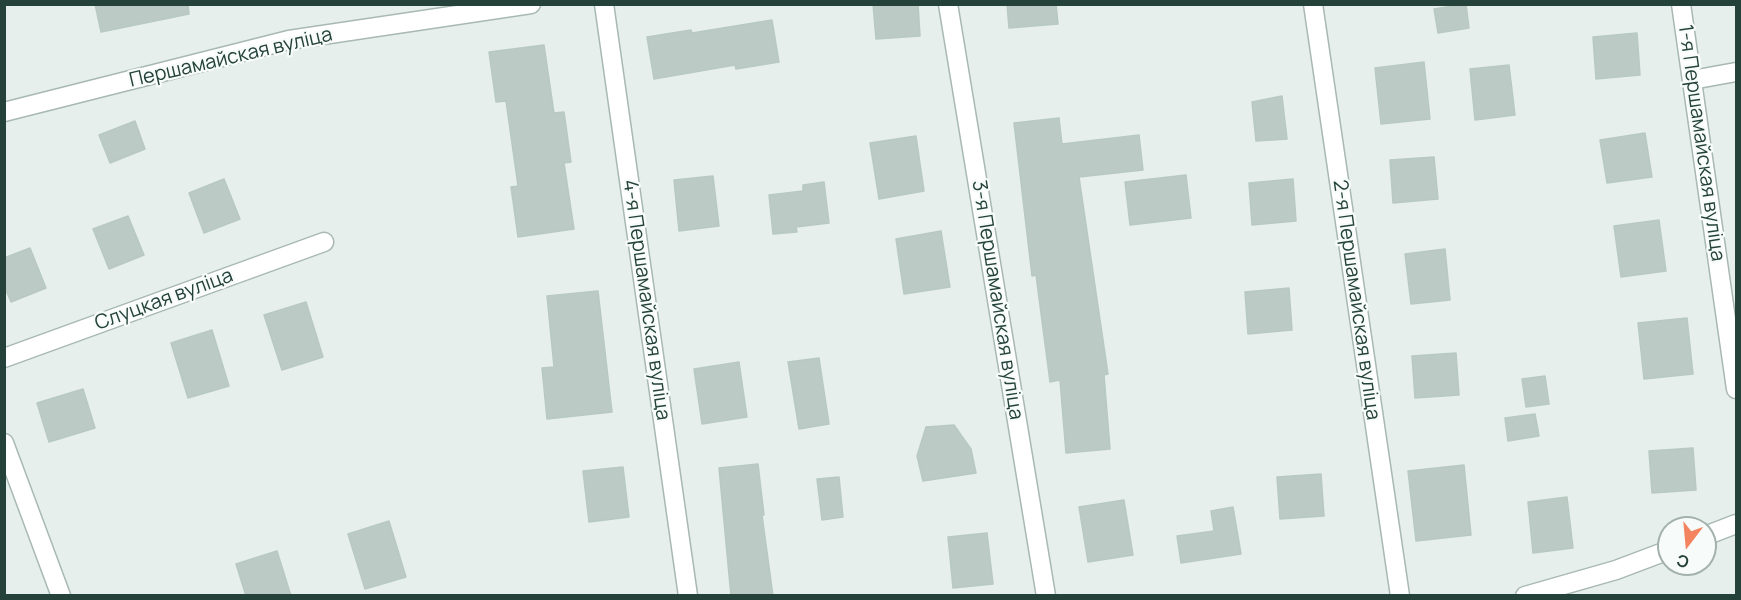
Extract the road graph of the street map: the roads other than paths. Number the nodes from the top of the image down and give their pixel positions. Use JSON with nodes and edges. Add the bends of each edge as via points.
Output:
{"nodes":[{"id":1,"x":531,"y":4,"type":"edge"},
{"id":2,"x":604,"y":4,"type":"edge"},
{"id":3,"x":948,"y":4,"type":"edge"},
{"id":4,"x":1313,"y":4,"type":"edge"},
{"id":5,"x":1681,"y":4,"type":"edge"},
{"id":6,"x":1737,"y":72,"type":"edge"},
{"id":7,"x":1692,"y":80,"type":"junction"},
{"id":8,"x":4,"y":112,"type":"edge"},
{"id":9,"x":324,"y":242,"type":"dead end"},
{"id":10,"x":4,"y":358,"type":"edge"},
{"id":11,"x":1737,"y":389,"type":"edge"},
{"id":12,"x":4,"y":443,"type":"edge"},
{"id":13,"x":1737,"y":524,"type":"edge"},
{"id":14,"x":1717,"y":532,"type":"edge"},
{"id":15,"x":1657,"y":555,"type":"edge"},
{"id":16,"x":61,"y":596,"type":"edge"},
{"id":17,"x":688,"y":596,"type":"edge"},
{"id":18,"x":1046,"y":596,"type":"edge"},
{"id":19,"x":1400,"y":596,"type":"edge"},
{"id":20,"x":1525,"y":596,"type":"edge"}],
"edges":[{"from":1,"to":8,"type":"street","name":"Першамайская вуліца","via":[[289,40]]},
{"from":2,"to":17,"type":"street","name":"4-я Першамайская вуліца"},
{"from":3,"to":18,"type":"street","name":"3-я Першамайская вуліца"},
{"from":4,"to":19,"type":"street","name":"2-я Першамайская вуліца"},
{"from":5,"to":7,"type":"street","name":"1-я Першамайская вуліца"},
{"from":6,"to":7,"type":"street"},
{"from":7,"to":11,"type":"street","name":"1-я Першамайская вуліца"},
{"from":9,"to":10,"type":"street","name":"Слуцкая вуліца"},
{"from":12,"to":16,"type":"street"},
{"from":13,"to":14,"type":"street"},
{"from":15,"to":20,"type":"street"}]}
